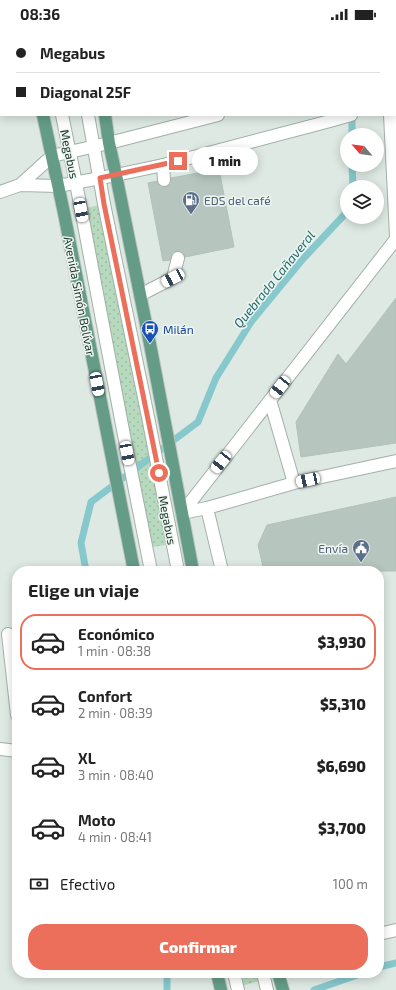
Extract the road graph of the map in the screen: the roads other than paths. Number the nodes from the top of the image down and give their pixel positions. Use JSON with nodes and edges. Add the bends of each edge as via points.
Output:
{"nodes":[{"id":1,"x":43,"y":116,"type":"edge"},
{"id":2,"x":62,"y":116,"type":"edge"},
{"id":3,"x":88,"y":116,"type":"edge"},
{"id":4,"x":105,"y":116,"type":"edge"},
{"id":5,"x":214,"y":116,"type":"edge"},
{"id":6,"x":347,"y":116,"type":"edge"},
{"id":7,"x":390,"y":116,"type":"edge"},
{"id":8,"x":109,"y":143,"type":"junction"},
{"id":9,"x":94,"y":147,"type":"junction"},
{"id":10,"x":69,"y":153,"type":"junction"},
{"id":11,"x":52,"y":156,"type":"junction"},
{"id":12,"x":163,"y":165,"type":"junction"},
{"id":13,"x":116,"y":175,"type":"junction"},
{"id":14,"x":100,"y":178,"type":"junction"},
{"id":15,"x":164,"y":180,"type":"dead end"},
{"id":16,"x":76,"y":183,"type":"junction"},
{"id":17,"x":20,"y":185,"type":"junction"},
{"id":18,"x":58,"y":186,"type":"junction"},
{"id":19,"x":0,"y":192,"type":"edge"},
{"id":20,"x":396,"y":236,"type":"edge"},
{"id":21,"x":396,"y":239,"type":"edge"},
{"id":22,"x":178,"y":258,"type":"dead end"},
{"id":23,"x":140,"y":295,"type":"junction"},
{"id":24,"x":270,"y":400,"type":"junction"},
{"id":25,"x":396,"y":461,"type":"edge"},
{"id":26,"x":294,"y":483,"type":"junction"},
{"id":27,"x":207,"y":508,"type":"junction"},
{"id":28,"x":182,"y":513,"type":"junction"},
{"id":29,"x":133,"y":566,"type":"edge"},
{"id":30,"x":149,"y":566,"type":"edge"},
{"id":31,"x":177,"y":566,"type":"edge"},
{"id":32,"x":192,"y":566,"type":"edge"},
{"id":33,"x":221,"y":566,"type":"edge"},
{"id":34,"x":8,"y":634,"type":"dead end"},
{"id":35,"x":12,"y":670,"type":"edge"},
{"id":36,"x":0,"y":749,"type":"edge"},
{"id":37,"x":12,"y":751,"type":"edge"},
{"id":38,"x":396,"y":930,"type":"edge"},
{"id":39,"x":384,"y":933,"type":"edge"},
{"id":40,"x":218,"y":978,"type":"edge"},
{"id":41,"x":235,"y":978,"type":"edge"},
{"id":42,"x":279,"y":978,"type":"edge"},
{"id":43,"x":237,"y":989,"type":"edge"},
{"id":44,"x":221,"y":990,"type":"edge"},
{"id":45,"x":283,"y":990,"type":"edge"}],
"edges":[{"from":1,"to":11,"type":"main road","name":"Avenida Simón Bolívar"},
{"from":2,"to":10,"type":"street","name":"Megabus"},
{"from":3,"to":9,"type":"street","name":"Megabus"},
{"from":4,"to":8,"type":"main road"},
{"from":5,"to":8,"type":"street"},
{"from":6,"to":12,"type":"street"},
{"from":7,"to":20,"type":"street"},
{"from":8,"to":9,"type":"street"},
{"from":8,"to":13,"type":"main road"},
{"from":9,"to":10,"type":"street"},
{"from":9,"to":14,"type":"street","name":"Megabus"},
{"from":10,"to":11,"type":"street"},
{"from":10,"to":16,"type":"street","name":"Megabus"},
{"from":11,"to":17,"type":"street"},
{"from":11,"to":18,"type":"main road","name":"Avenida Simón Bolívar"},
{"from":12,"to":13,"type":"street"},
{"from":12,"to":15,"type":"street"},
{"from":13,"to":14,"type":"street"},
{"from":13,"to":23,"type":"main road"},
{"from":14,"to":16,"type":"street"},
{"from":14,"to":31,"type":"street","name":"Megabus"},
{"from":16,"to":18,"type":"street"},
{"from":16,"to":30,"type":"street","name":"Megabus"},
{"from":17,"to":18,"type":"street"},
{"from":17,"to":19,"type":"street"},
{"from":18,"to":29,"type":"main road","name":"Avenida Simón Bolívar"},
{"from":21,"to":24,"type":"street"},
{"from":22,"to":23,"type":"street","via":[[173,278]]},
{"from":23,"to":28,"type":"main road"},
{"from":24,"to":26,"type":"street"},
{"from":24,"to":28,"type":"street"},
{"from":25,"to":26,"type":"street"},
{"from":26,"to":27,"type":"street"},
{"from":27,"to":28,"type":"street"},
{"from":27,"to":33,"type":"street"},
{"from":28,"to":32,"type":"main road"},
{"from":34,"to":35,"type":"street"},
{"from":36,"to":37,"type":"street"},
{"from":38,"to":39,"type":"street"},
{"from":40,"to":44,"type":"main road"},
{"from":41,"to":43,"type":"street"},
{"from":42,"to":45,"type":"main road"}]}
